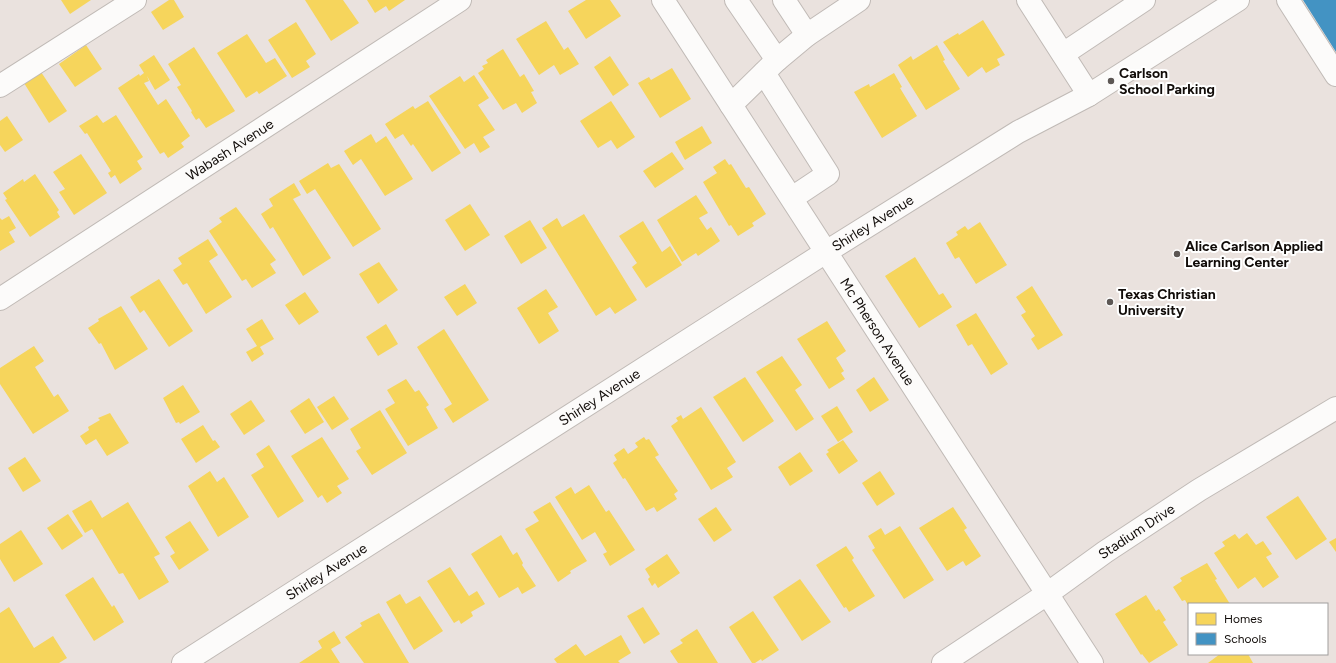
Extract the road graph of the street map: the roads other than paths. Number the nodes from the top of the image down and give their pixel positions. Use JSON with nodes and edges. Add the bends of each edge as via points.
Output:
{"nodes":[{"id":1,"x":134,"y":0,"type":"edge"},
{"id":2,"x":460,"y":0,"type":"edge"},
{"id":3,"x":663,"y":0,"type":"edge"},
{"id":4,"x":736,"y":0,"type":"edge"},
{"id":5,"x":784,"y":0,"type":"edge"},
{"id":6,"x":1144,"y":0,"type":"edge"},
{"id":7,"x":1238,"y":0,"type":"edge"},
{"id":8,"x":1288,"y":0,"type":"edge"},
{"id":9,"x":853,"y":1,"type":"edge"},
{"id":10,"x":1033,"y":2,"type":"edge"},
{"id":11,"x":807,"y":35,"type":"junction"},
{"id":12,"x":1063,"y":54,"type":"junction"},
{"id":13,"x":771,"y":67,"type":"junction"},
{"id":14,"x":1336,"y":75,"type":"edge"},
{"id":15,"x":0,"y":86,"type":"edge"},
{"id":16,"x":1090,"y":95,"type":"junction"},
{"id":17,"x":731,"y":105,"type":"junction"},
{"id":18,"x":792,"y":198,"type":"junction"},
{"id":19,"x":826,"y":252,"type":"junction"},
{"id":20,"x":0,"y":299,"type":"edge"},
{"id":21,"x":1336,"y":408,"type":"edge"},
{"id":22,"x":1047,"y":594,"type":"junction"},
{"id":23,"x":182,"y":663,"type":"edge"},
{"id":24,"x":943,"y":663,"type":"edge"},
{"id":25,"x":1092,"y":663,"type":"edge"}],
"edges":[{"from":1,"to":15,"type":"street"},
{"from":2,"to":20,"type":"street","name":"Wabash Avenue"},
{"from":3,"to":17,"type":"street","name":"Mc Pherson Avenue"},
{"from":4,"to":13,"type":"street"},
{"from":5,"to":11,"type":"street"},
{"from":6,"to":12,"type":"street"},
{"from":7,"to":16,"type":"street","name":"Shirley Avenue"},
{"from":8,"to":14,"type":"street"},
{"from":9,"to":11,"type":"street"},
{"from":10,"to":12,"type":"street"},
{"from":11,"to":13,"type":"street"},
{"from":12,"to":16,"type":"street"},
{"from":13,"to":17,"type":"street"},
{"from":13,"to":18,"type":"street","via":[[828,174]]},
{"from":16,"to":19,"type":"street","name":"Shirley Avenue","via":[[1018,132]]},
{"from":17,"to":18,"type":"street","name":"Mc Pherson Avenue"},
{"from":18,"to":19,"type":"street","name":"Mc Pherson Avenue"},
{"from":19,"to":22,"type":"street","name":"Mc Pherson Avenue"},
{"from":19,"to":23,"type":"street","name":"Shirley Avenue"},
{"from":21,"to":22,"type":"street","name":"Stadium Drive","via":[[1199,490]]},
{"from":22,"to":24,"type":"street","name":"Stadium Drive"},
{"from":22,"to":25,"type":"street","name":"Mc Pherson Avenue"}]}
